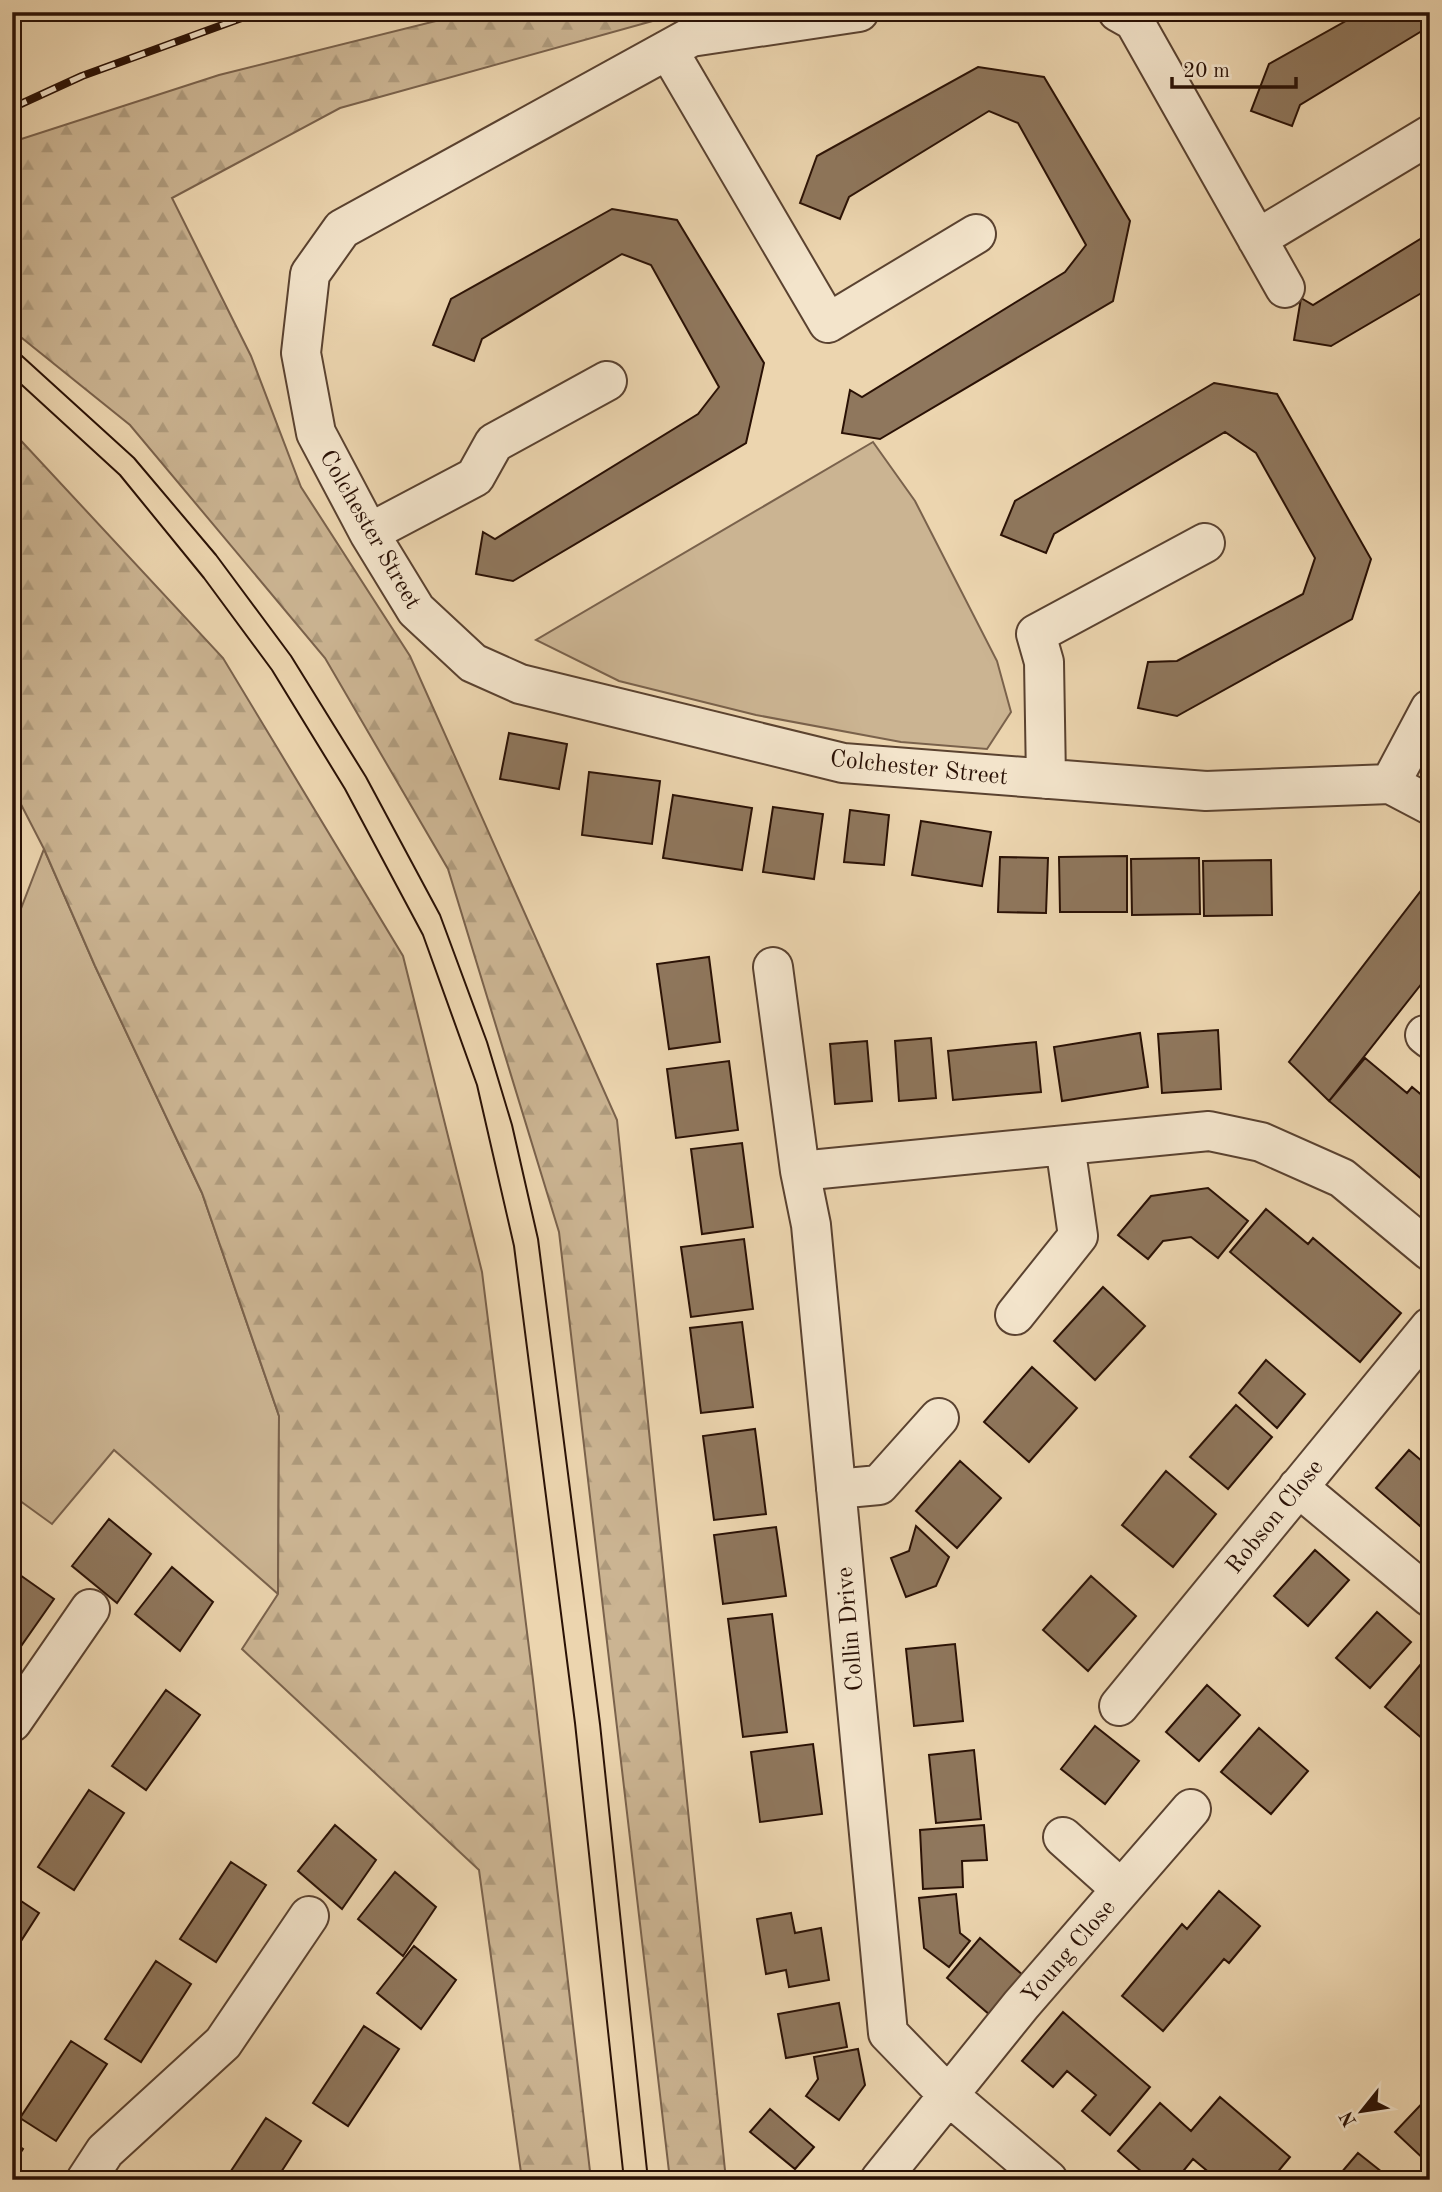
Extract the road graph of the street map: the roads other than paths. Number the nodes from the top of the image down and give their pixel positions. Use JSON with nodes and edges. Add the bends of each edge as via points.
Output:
{"nodes":[{"id":1,"x":859,"y":12,"type":"edge"},
{"id":2,"x":1118,"y":12,"type":"edge"},
{"id":3,"x":668,"y":50,"type":"junction"},
{"id":4,"x":1430,"y":135,"type":"edge"},
{"id":5,"x":976,"y":234,"type":"dead end"},
{"id":6,"x":1257,"y":239,"type":"junction"},
{"id":7,"x":1285,"y":288,"type":"dead end"},
{"id":8,"x":607,"y":381,"type":"dead end"},
{"id":9,"x":369,"y":533,"type":"junction"},
{"id":10,"x":1205,"y":543,"type":"dead end"},
{"id":11,"x":1430,"y":709,"type":"edge"},
{"id":12,"x":1046,"y":779,"type":"junction"},
{"id":13,"x":1390,"y":783,"type":"junction"},
{"id":14,"x":1430,"y":805,"type":"edge"},
{"id":15,"x":773,"y":967,"type":"dead end"},
{"id":16,"x":1065,"y":1145,"type":"junction"},
{"id":17,"x":800,"y":1171,"type":"junction"},
{"id":18,"x":1430,"y":1251,"type":"edge"},
{"id":19,"x":1015,"y":1315,"type":"dead end"},
{"id":20,"x":1430,"y":1327,"type":"edge"},
{"id":21,"x":939,"y":1418,"type":"dead end"},
{"id":22,"x":1298,"y":1487,"type":"junction"},
{"id":23,"x":836,"y":1489,"type":"junction"},
{"id":24,"x":1430,"y":1597,"type":"edge"},
{"id":25,"x":90,"y":1609,"type":"dead end"},
{"id":26,"x":1119,"y":1706,"type":"dead end"},
{"id":27,"x":12,"y":1722,"type":"edge"},
{"id":28,"x":1191,"y":1809,"type":"dead end"},
{"id":29,"x":1062,"y":1837,"type":"dead end"},
{"id":30,"x":1121,"y":1889,"type":"junction"},
{"id":31,"x":309,"y":1916,"type":"dead end"},
{"id":32,"x":948,"y":2095,"type":"junction"},
{"id":33,"x":86,"y":2180,"type":"edge"},
{"id":34,"x":880,"y":2180,"type":"edge"},
{"id":35,"x":1048,"y":2180,"type":"edge"}],
"edges":[{"from":1,"to":3,"type":"street","name":"Colchester Street","via":[[691,37]]},
{"from":2,"to":6,"type":"street","via":[[1134,21]]},
{"from":3,"to":5,"type":"street","via":[[828,323]]},
{"from":3,"to":9,"type":"street","name":"Colchester Street","via":[[342,229],[310,274],[301,353],[316,433]]},
{"from":4,"to":6,"type":"street"},
{"from":6,"to":7,"type":"street"},
{"from":8,"to":9,"type":"street","via":[[494,443],[475,477]]},
{"from":9,"to":12,"type":"street","name":"Colchester Street","via":[[416,610],[473,663],[520,684],[843,763]]},
{"from":10,"to":12,"type":"street","via":[[1036,634],[1044,662]]},
{"from":11,"to":13,"type":"street"},
{"from":12,"to":13,"type":"street","name":"Colchester Street","via":[[1206,791]]},
{"from":13,"to":14,"type":"street"},
{"from":15,"to":17,"type":"street","name":"Collin Drive"},
{"from":16,"to":17,"type":"street"},
{"from":16,"to":18,"type":"street","via":[[1209,1131],[1261,1142],[1342,1178]]},
{"from":16,"to":19,"type":"street","via":[[1077,1236]]},
{"from":17,"to":23,"type":"street","name":"Collin Drive","via":[[811,1225]]},
{"from":20,"to":22,"type":"street","name":"Robson Close"},
{"from":21,"to":23,"type":"street","via":[[879,1485]]},
{"from":22,"to":24,"type":"street"},
{"from":22,"to":26,"type":"street","name":"Robson Close"},
{"from":23,"to":32,"type":"street","name":"Collin Drive","via":[[888,2033]]},
{"from":25,"to":27,"type":"street"},
{"from":28,"to":30,"type":"street","name":"Young Close"},
{"from":29,"to":30,"type":"street"},
{"from":30,"to":32,"type":"street","name":"Young Close"},
{"from":31,"to":33,"type":"street","via":[[223,2043],[105,2151]]},
{"from":32,"to":34,"type":"street","name":"Young Close"},
{"from":32,"to":35,"type":"street"}]}
